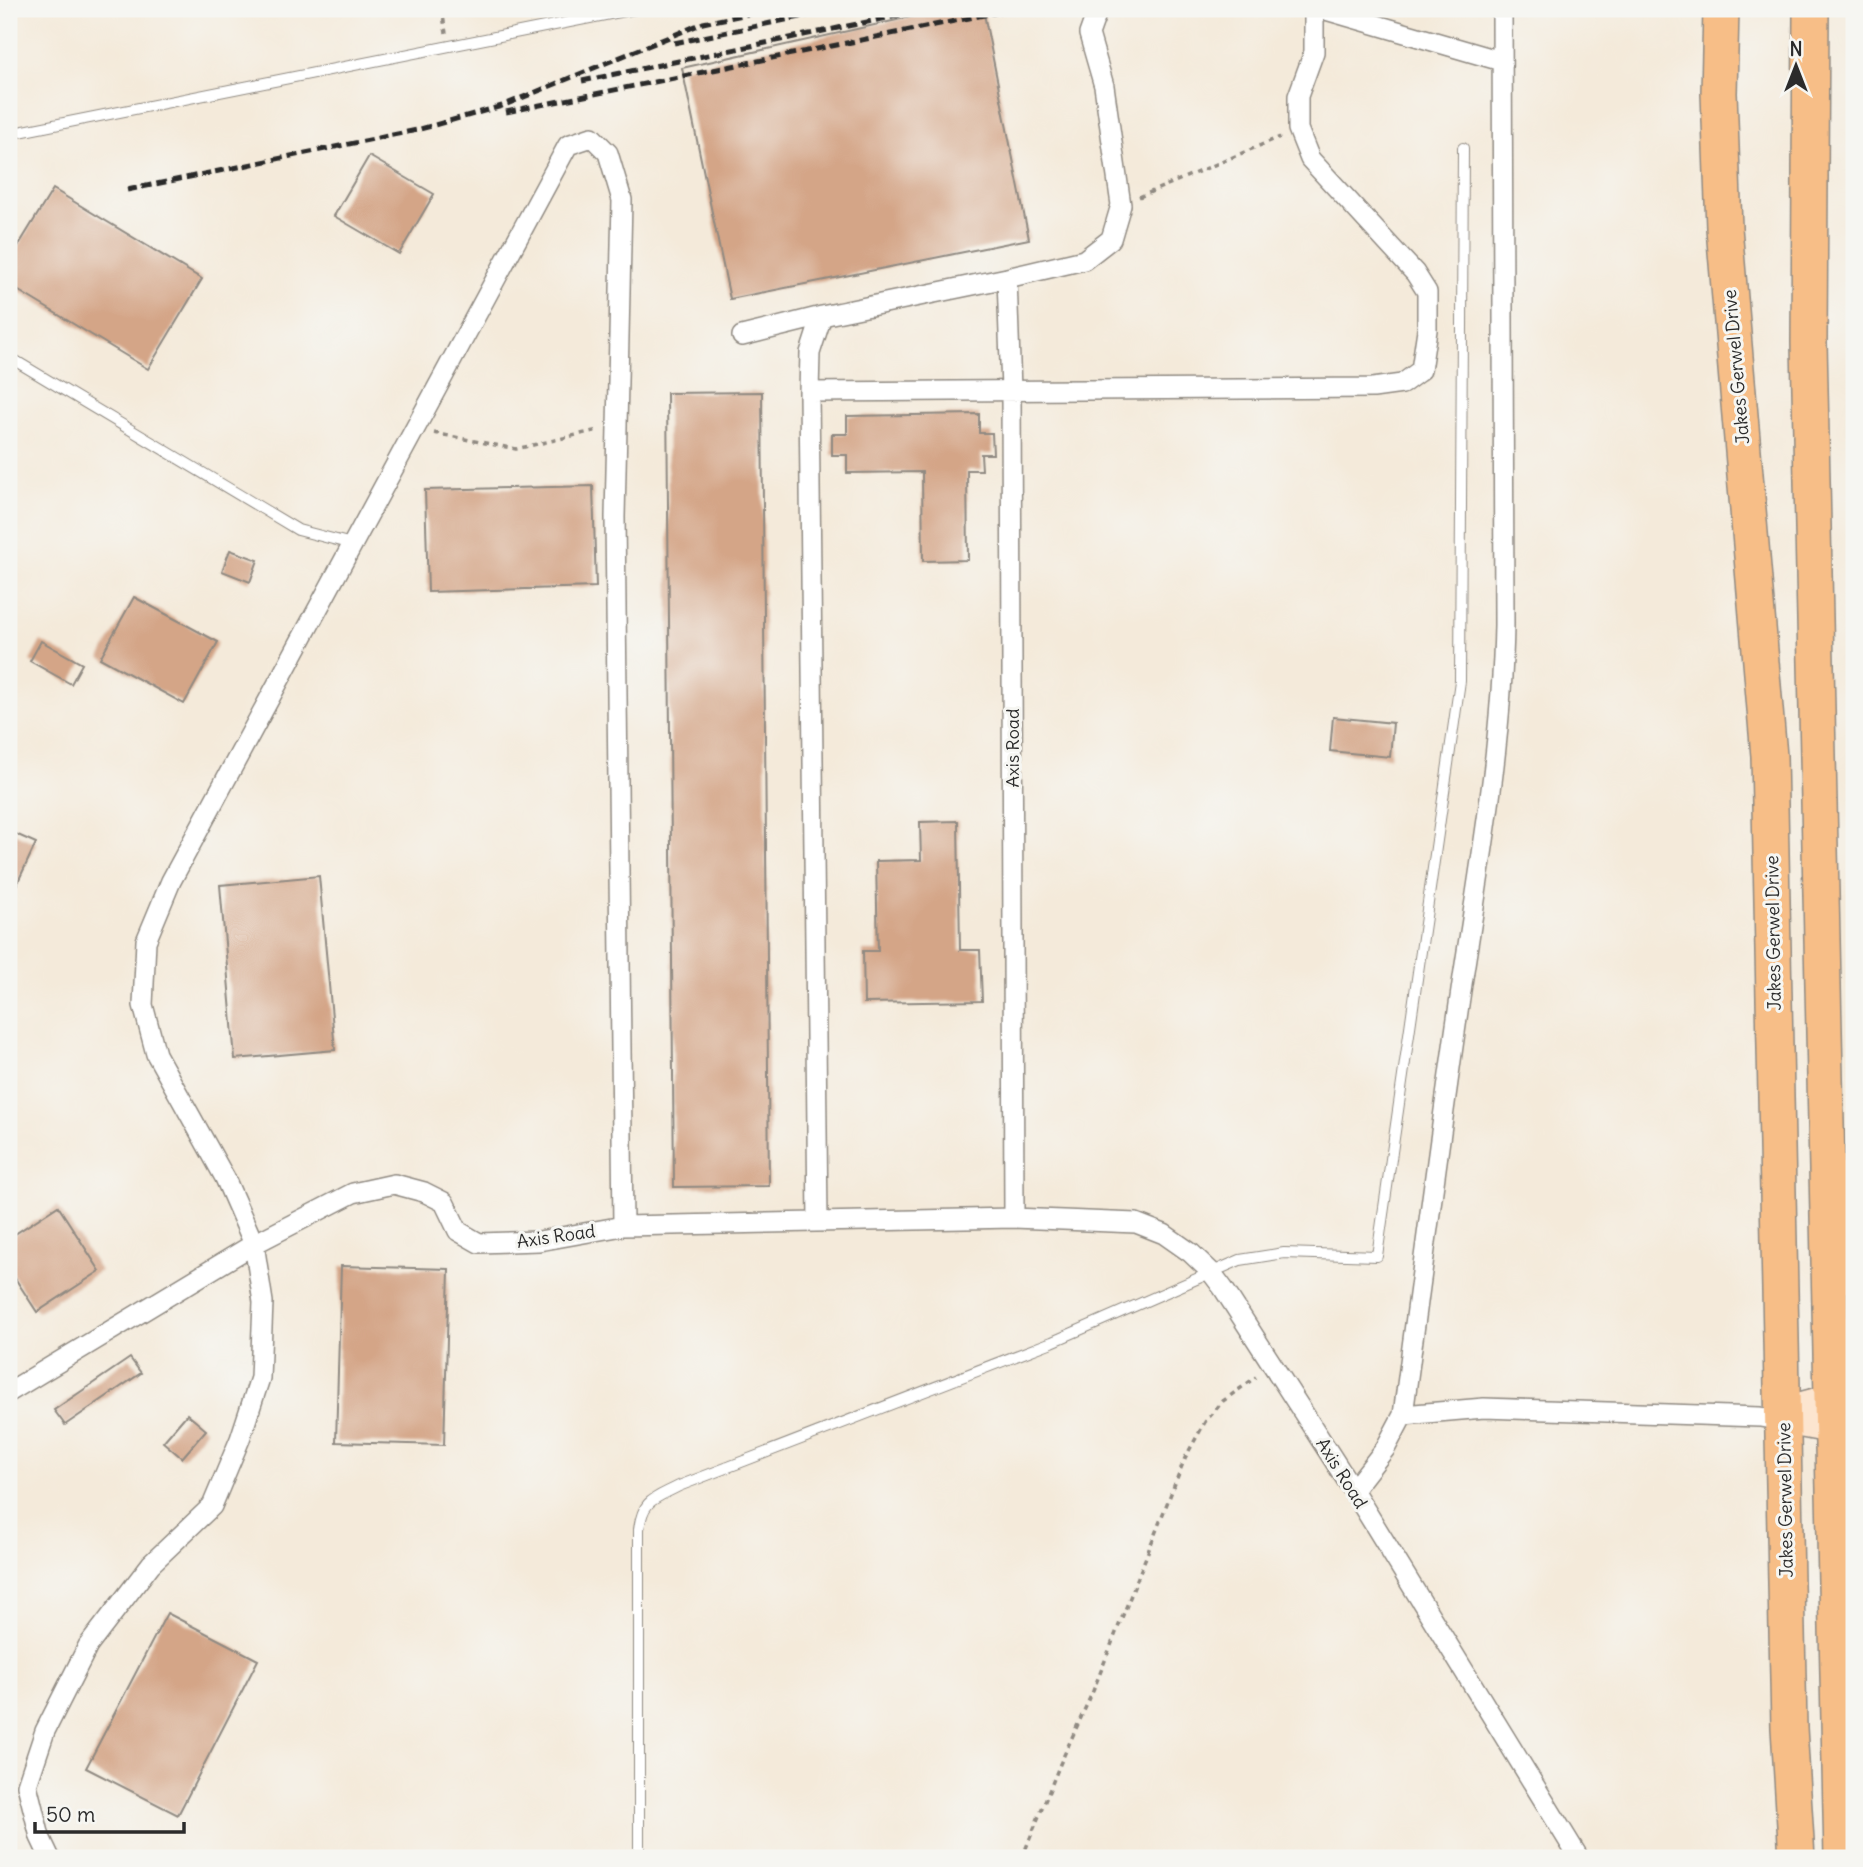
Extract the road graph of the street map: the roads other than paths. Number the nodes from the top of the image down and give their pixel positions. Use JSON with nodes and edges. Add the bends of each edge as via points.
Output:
{"nodes":[{"id":1,"x":635,"y":9,"type":"edge"},
{"id":2,"x":1098,"y":9,"type":"edge"},
{"id":3,"x":1314,"y":9,"type":"edge"},
{"id":4,"x":1322,"y":9,"type":"edge"},
{"id":5,"x":1502,"y":9,"type":"edge"},
{"id":6,"x":1721,"y":9,"type":"edge"},
{"id":7,"x":1811,"y":9,"type":"edge"},
{"id":8,"x":1501,"y":61,"type":"junction"},
{"id":9,"x":9,"y":134,"type":"edge"},
{"id":10,"x":1463,"y":148,"type":"dead end"},
{"id":11,"x":1007,"y":278,"type":"junction"},
{"id":12,"x":822,"y":316,"type":"junction"},
{"id":13,"x":742,"y":336,"type":"dead end"},
{"id":14,"x":9,"y":358,"type":"edge"},
{"id":15,"x":1011,"y":390,"type":"junction"},
{"id":16,"x":809,"y":392,"type":"junction"},
{"id":17,"x":352,"y":544,"type":"junction"},
{"id":18,"x":1014,"y":1217,"type":"junction"},
{"id":19,"x":818,"y":1222,"type":"junction"},
{"id":20,"x":623,"y":1226,"type":"junction"},
{"id":21,"x":254,"y":1244,"type":"junction"},
{"id":22,"x":1211,"y":1272,"type":"junction"},
{"id":23,"x":9,"y":1392,"type":"edge"},
{"id":24,"x":1843,"y":1411,"type":"edge"},
{"id":25,"x":1403,"y":1415,"type":"junction"},
{"id":26,"x":1775,"y":1416,"type":"junction"},
{"id":27,"x":1353,"y":1490,"type":"junction"},
{"id":28,"x":50,"y":1858,"type":"edge"},
{"id":29,"x":639,"y":1858,"type":"edge"},
{"id":30,"x":1579,"y":1858,"type":"edge"},
{"id":31,"x":1797,"y":1858,"type":"edge"},
{"id":32,"x":1842,"y":1858,"type":"edge"}],
"edges":[{"from":1,"to":9,"type":"lane"},
{"from":2,"to":11,"type":"street","via":[[1089,34],[1104,86],[1122,205],[1111,239],[1084,260]]},
{"from":3,"to":15,"type":"street","via":[[1314,52],[1298,96],[1298,130],[1310,159],[1427,292],[1422,370],[1402,384],[1373,388]]},
{"from":4,"to":8,"type":"street"},
{"from":5,"to":8,"type":"street"},
{"from":6,"to":26,"type":"highway","name":"Jakes Gerwel Drive","via":[[1724,228],[1769,756]]},
{"from":7,"to":24,"type":"highway","via":[[1810,356]]},
{"from":8,"to":25,"type":"street","via":[[1503,666],[1490,796]]},
{"from":10,"to":22,"type":"lane","via":[[1460,681],[1377,1256],[1284,1253]]},
{"from":11,"to":12,"type":"street"},
{"from":11,"to":15,"type":"street","name":"Axis Road"},
{"from":12,"to":13,"type":"street"},
{"from":12,"to":16,"type":"street","via":[[810,353]]},
{"from":14,"to":17,"type":"lane","via":[[298,530]]},
{"from":15,"to":16,"type":"street"},
{"from":15,"to":18,"type":"street","name":"Axis Road"},
{"from":16,"to":19,"type":"street"},
{"from":17,"to":20,"type":"street","via":[[568,145],[592,137],[608,153],[622,200],[615,530]]},
{"from":17,"to":21,"type":"street","via":[[171,881],[146,941],[143,1005],[156,1054],[225,1178]]},
{"from":18,"to":19,"type":"street","name":"Axis Road"},
{"from":18,"to":22,"type":"street","name":"Axis Road","via":[[1136,1223],[1164,1234]]},
{"from":19,"to":20,"type":"street","name":"Axis Road"},
{"from":20,"to":21,"type":"street","name":"Axis Road","via":[[539,1241],[479,1243],[458,1231],[444,1202],[394,1184],[353,1193]]},
{"from":21,"to":23,"type":"street","name":"Axis Road"},
{"from":21,"to":28,"type":"street","via":[[263,1302],[260,1378],[240,1439],[212,1506],[151,1564],[88,1646],[45,1731],[27,1785]]},
{"from":22,"to":27,"type":"street","name":"Axis Road"},
{"from":22,"to":29,"type":"lane","via":[[1052,1342],[679,1486],[642,1510]]},
{"from":24,"to":26,"type":"main road"},
{"from":24,"to":32,"type":"highway"},
{"from":25,"to":26,"type":"street","via":[[1484,1408]]},
{"from":25,"to":27,"type":"street","via":[[1385,1449]]},
{"from":26,"to":31,"type":"highway","name":"Jakes Gerwel Drive"},
{"from":27,"to":30,"type":"street","name":"Axis Road"}]}
